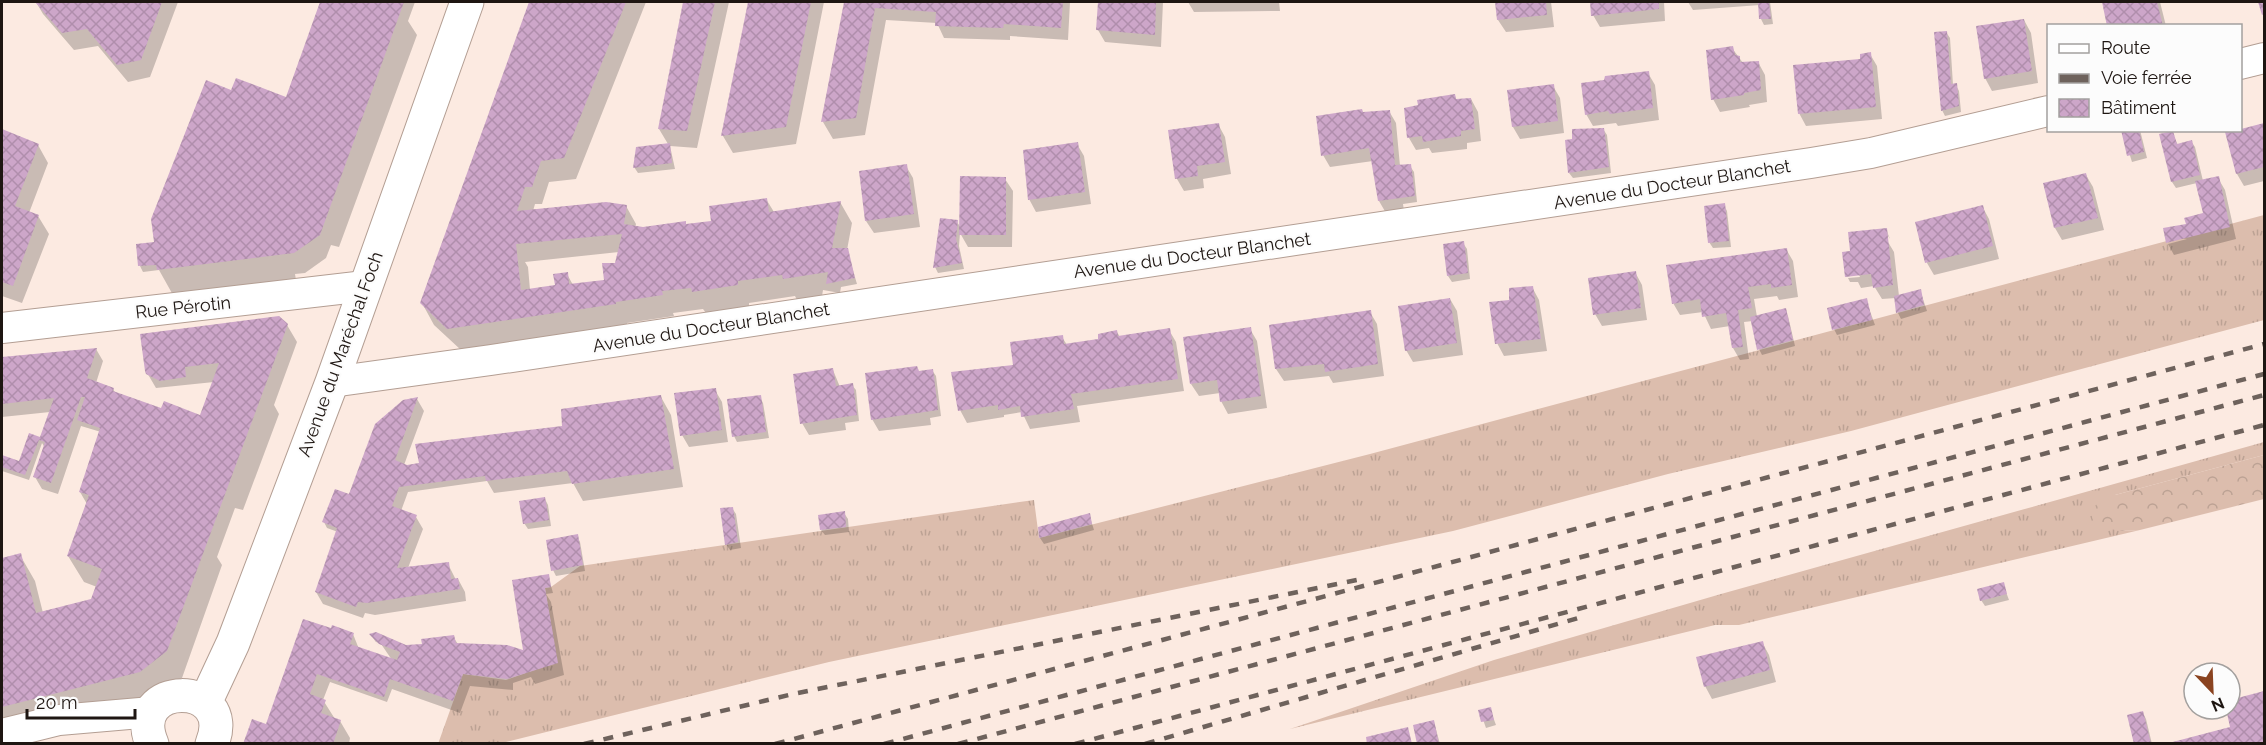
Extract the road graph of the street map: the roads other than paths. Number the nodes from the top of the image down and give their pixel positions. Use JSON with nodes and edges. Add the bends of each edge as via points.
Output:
{"nodes":[{"id":1,"x":467,"y":2,"type":"edge"},
{"id":2,"x":2265,"y":58,"type":"edge"},
{"id":3,"x":2242,"y":64,"type":"edge"},
{"id":4,"x":2047,"y":111,"type":"edge"},
{"id":5,"x":365,"y":286,"type":"junction"},
{"id":6,"x":2,"y":328,"type":"edge"},
{"id":7,"x":332,"y":382,"type":"junction"},
{"id":8,"x":205,"y":703,"type":"junction"},
{"id":9,"x":152,"y":728,"type":"edge"},
{"id":10,"x":2,"y":734,"type":"edge"},
{"id":11,"x":212,"y":744,"type":"edge"}],
"edges":[{"from":1,"to":5,"type":"street","name":"Avenue du Maréchal Foch"},
{"from":2,"to":3,"type":"street"},
{"from":4,"to":7,"type":"street","name":"Avenue du Docteur Blanchet","via":[[1871,153],[1811,163]]},
{"from":5,"to":6,"type":"street","name":"Rue Pérotin"},
{"from":5,"to":7,"type":"street","name":"Avenue du Maréchal Foch"},
{"from":7,"to":8,"type":"street","name":"Avenue du Maréchal Foch","via":[[233,643]]},
{"from":8,"to":9,"type":"street","via":[[197,697],[177,694],[158,704]]},
{"from":8,"to":11,"type":"street","via":[[215,723]]},
{"from":9,"to":10,"type":"street","via":[[59,720]]}]}
